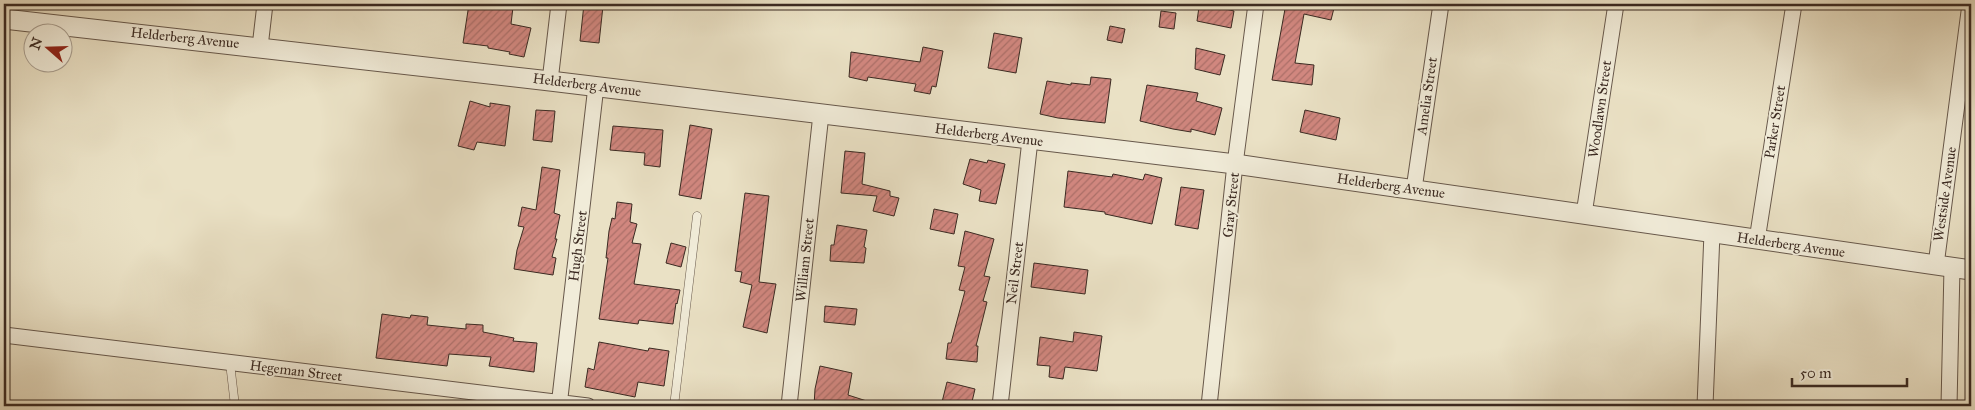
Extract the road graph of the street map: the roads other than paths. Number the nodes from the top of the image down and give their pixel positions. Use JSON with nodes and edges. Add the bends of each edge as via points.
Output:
{"nodes":[{"id":1,"x":264,"y":4,"type":"edge"},
{"id":2,"x":559,"y":4,"type":"edge"},
{"id":3,"x":1256,"y":4,"type":"edge"},
{"id":4,"x":1441,"y":4,"type":"edge"},
{"id":5,"x":1616,"y":4,"type":"edge"},
{"id":6,"x":1794,"y":4,"type":"edge"},
{"id":7,"x":1970,"y":4,"type":"edge"},
{"id":8,"x":4,"y":19,"type":"edge"},
{"id":9,"x":260,"y":47,"type":"junction"},
{"id":10,"x":550,"y":81,"type":"junction"},
{"id":11,"x":596,"y":86,"type":"junction"},
{"id":12,"x":821,"y":114,"type":"junction"},
{"id":13,"x":1030,"y":140,"type":"junction"},
{"id":14,"x":1236,"y":164,"type":"junction"},
{"id":15,"x":1414,"y":189,"type":"junction"},
{"id":16,"x":1584,"y":214,"type":"junction"},
{"id":17,"x":697,"y":216,"type":"dead end"},
{"id":18,"x":1712,"y":234,"type":"junction"},
{"id":19,"x":1757,"y":240,"type":"junction"},
{"id":20,"x":1944,"y":266,"type":"junction"},
{"id":21,"x":1971,"y":270,"type":"edge"},
{"id":22,"x":4,"y":335,"type":"edge"},
{"id":23,"x":230,"y":363,"type":"junction"},
{"id":24,"x":559,"y":405,"type":"edge"},
{"id":25,"x":235,"y":406,"type":"edge"},
{"id":26,"x":588,"y":406,"type":"edge"},
{"id":27,"x":674,"y":406,"type":"edge"},
{"id":28,"x":789,"y":406,"type":"edge"},
{"id":29,"x":1000,"y":406,"type":"edge"},
{"id":30,"x":1209,"y":406,"type":"edge"},
{"id":31,"x":1705,"y":406,"type":"edge"},
{"id":32,"x":1949,"y":406,"type":"edge"}],
"edges":[{"from":1,"to":9,"type":"street"},
{"from":2,"to":10,"type":"street"},
{"from":3,"to":14,"type":"street","name":"Gray Street"},
{"from":4,"to":15,"type":"street","name":"Amelia Street"},
{"from":5,"to":16,"type":"street","name":"Woodlawn Street"},
{"from":6,"to":19,"type":"street","name":"Parker Street"},
{"from":7,"to":20,"type":"street","name":"Westside Avenue"},
{"from":8,"to":9,"type":"street","name":"Helderberg Avenue"},
{"from":9,"to":10,"type":"street","name":"Helderberg Avenue"},
{"from":10,"to":11,"type":"street","name":"Helderberg Avenue"},
{"from":11,"to":12,"type":"street","name":"Helderberg Avenue"},
{"from":11,"to":24,"type":"street","name":"Hugh Street"},
{"from":12,"to":13,"type":"street","name":"Helderberg Avenue"},
{"from":12,"to":28,"type":"street","name":"William Street"},
{"from":13,"to":14,"type":"street","name":"Helderberg Avenue"},
{"from":13,"to":29,"type":"street","name":"Neil Street"},
{"from":14,"to":15,"type":"street","name":"Helderberg Avenue"},
{"from":14,"to":30,"type":"street","name":"Gray Street"},
{"from":15,"to":16,"type":"street","name":"Helderberg Avenue"},
{"from":16,"to":18,"type":"street","name":"Helderberg Avenue"},
{"from":17,"to":27,"type":"lane"},
{"from":18,"to":19,"type":"street","name":"Helderberg Avenue"},
{"from":18,"to":31,"type":"street"},
{"from":19,"to":20,"type":"street","name":"Helderberg Avenue"},
{"from":20,"to":21,"type":"street","name":"Helderberg Avenue"},
{"from":20,"to":32,"type":"street","name":"Westside Avenue"},
{"from":22,"to":23,"type":"street","name":"Hegeman Street"},
{"from":23,"to":24,"type":"street","name":"Hegeman Street"},
{"from":23,"to":25,"type":"lane"},
{"from":24,"to":26,"type":"street","name":"Hegeman Street"}]}
